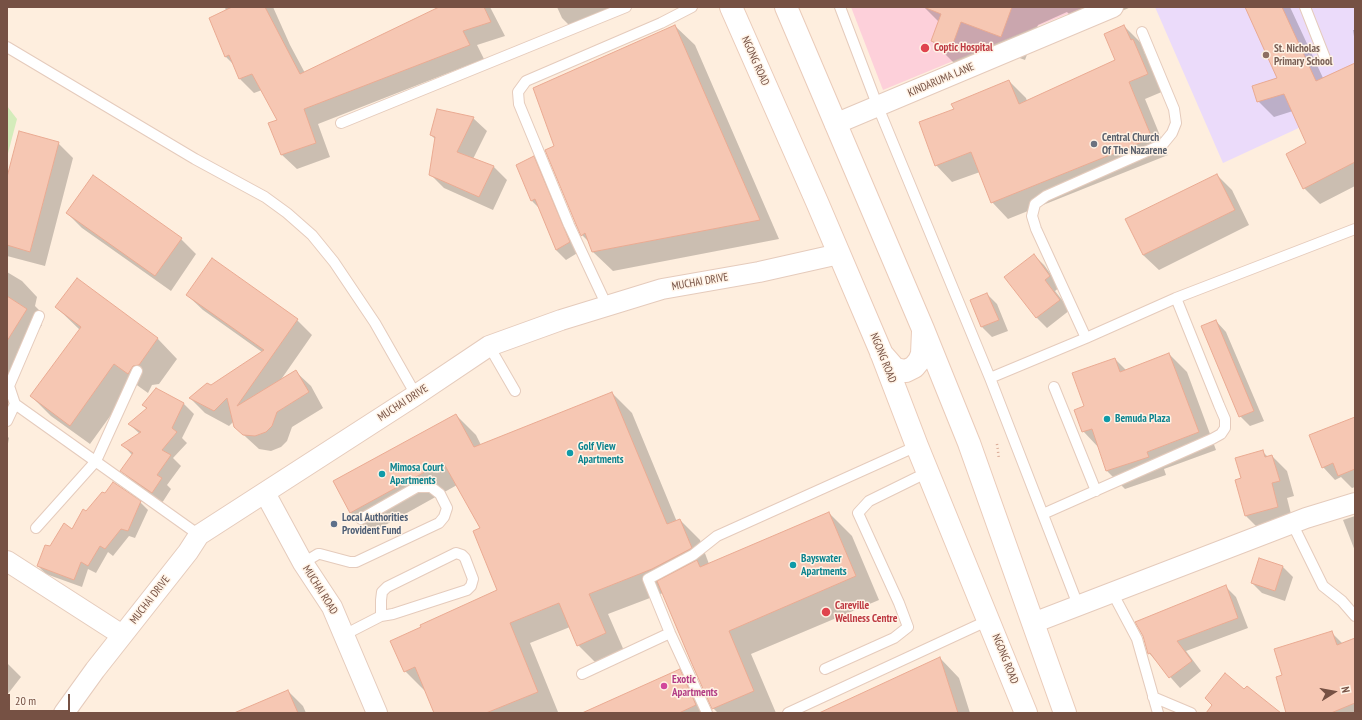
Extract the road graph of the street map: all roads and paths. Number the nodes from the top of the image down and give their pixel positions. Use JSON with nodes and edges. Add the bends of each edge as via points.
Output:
{"nodes":[{"id":1,"x":626,"y":7,"type":"edge"},
{"id":2,"x":692,"y":7,"type":"edge"},
{"id":3,"x":786,"y":7,"type":"edge"},
{"id":4,"x":840,"y":7,"type":"edge"},
{"id":5,"x":1113,"y":7,"type":"edge"},
{"id":6,"x":1305,"y":7,"type":"edge"},
{"id":7,"x":733,"y":8,"type":"edge"},
{"id":8,"x":1142,"y":32,"type":"dead end"},
{"id":9,"x":7,"y":47,"type":"edge"},
{"id":10,"x":1325,"y":58,"type":"dead end"},
{"id":11,"x":878,"y":107,"type":"junction"},
{"id":12,"x":341,"y":123,"type":"dead end"},
{"id":13,"x":835,"y":124,"type":"junction"},
{"id":14,"x":1355,"y":229,"type":"edge"},
{"id":15,"x":839,"y":254,"type":"junction"},
{"id":16,"x":1176,"y":298,"type":"junction"},
{"id":17,"x":607,"y":306,"type":"junction"},
{"id":18,"x":39,"y":316,"type":"dead end"},
{"id":19,"x":923,"y":329,"type":"junction"},
{"id":20,"x":1086,"y":338,"type":"junction"},
{"id":21,"x":489,"y":346,"type":"junction"},
{"id":22,"x":881,"y":352,"type":"junction"},
{"id":23,"x":136,"y":371,"type":"dead end"},
{"id":24,"x":990,"y":378,"type":"junction"},
{"id":25,"x":1054,"y":387,"type":"dead end"},
{"id":26,"x":515,"y":391,"type":"dead end"},
{"id":27,"x":416,"y":395,"type":"junction"},
{"id":28,"x":15,"y":404,"type":"junction"},
{"id":29,"x":7,"y":421,"type":"edge"},
{"id":30,"x":917,"y":446,"type":"junction"},
{"id":31,"x":96,"y":461,"type":"junction"},
{"id":32,"x":928,"y":472,"type":"junction"},
{"id":33,"x":1096,"y":491,"type":"junction"},
{"id":34,"x":265,"y":493,"type":"junction"},
{"id":35,"x":1355,"y":503,"type":"edge"},
{"id":36,"x":1043,"y":514,"type":"junction"},
{"id":37,"x":361,"y":519,"type":"dead end"},
{"id":38,"x":1292,"y":523,"type":"junction"},
{"id":39,"x":36,"y":528,"type":"dead end"},
{"id":40,"x":199,"y":535,"type":"junction"},
{"id":41,"x":7,"y":562,"type":"edge"},
{"id":42,"x":303,"y":563,"type":"junction"},
{"id":43,"x":1112,"y":592,"type":"junction"},
{"id":44,"x":1078,"y":604,"type":"junction"},
{"id":45,"x":381,"y":616,"type":"junction"},
{"id":46,"x":1355,"y":616,"type":"edge"},
{"id":47,"x":989,"y":620,"type":"junction"},
{"id":48,"x":1033,"y":623,"type":"junction"},
{"id":49,"x":670,"y":633,"type":"junction"},
{"id":50,"x":122,"y":635,"type":"junction"},
{"id":51,"x":344,"y":635,"type":"junction"},
{"id":52,"x":825,"y":669,"type":"dead end"},
{"id":53,"x":582,"y":674,"type":"dead end"},
{"id":54,"x":1153,"y":697,"type":"junction"},
{"id":55,"x":64,"y":713,"type":"edge"},
{"id":56,"x":377,"y":713,"type":"edge"},
{"id":57,"x":707,"y":713,"type":"edge"},
{"id":58,"x":788,"y":713,"type":"edge"},
{"id":59,"x":1026,"y":713,"type":"edge"},
{"id":60,"x":1065,"y":713,"type":"edge"},
{"id":61,"x":1158,"y":713,"type":"edge"},
{"id":62,"x":1191,"y":713,"type":"edge"}],
"edges":[{"from":1,"to":12,"type":"lane"},
{"from":2,"to":17,"type":"lane","via":[[661,23],[526,80],[518,92],[519,104],[569,225]]},
{"from":3,"to":13,"type":"main road"},
{"from":4,"to":11,"type":"lane"},
{"from":5,"to":11,"type":"street","name":"KINDARUMA LANE"},
{"from":6,"to":10,"type":"lane"},
{"from":7,"to":15,"type":"main road","name":"NGONG ROAD"},
{"from":8,"to":20,"type":"lane","via":[[1174,110],[1176,123],[1172,133],[1163,144],[1046,196],[1035,204],[1032,216]]},
{"from":9,"to":27,"type":"lane","via":[[195,159],[266,197],[312,235],[334,262],[375,323]]},
{"from":11,"to":13,"type":"street","name":"KINDARUMA LANE"},
{"from":11,"to":24,"type":"lane"},
{"from":13,"to":19,"type":"main road"},
{"from":14,"to":16,"type":"lane"},
{"from":15,"to":17,"type":"street","name":"MUCHAI DRIVE","via":[[759,272],[662,289]]},
{"from":15,"to":22,"type":"main road","name":"NGONG ROAD"},
{"from":16,"to":20,"type":"lane"},
{"from":16,"to":33,"type":"lane","via":[[1225,419],[1225,428],[1212,440]]},
{"from":17,"to":21,"type":"street","name":"MUCHAI DRIVE"},
{"from":18,"to":28,"type":"lane","via":[[9,386]]},
{"from":19,"to":22,"type":"main road","via":[[922,354],[914,367],[906,371],[895,369]]},
{"from":19,"to":48,"type":"main road","via":[[969,443]]},
{"from":20,"to":24,"type":"lane"},
{"from":21,"to":26,"type":"lane"},
{"from":21,"to":27,"type":"street","name":"MUCHAI DRIVE"},
{"from":22,"to":30,"type":"main road","name":"NGONG ROAD"},
{"from":23,"to":31,"type":"lane"},
{"from":24,"to":36,"type":"lane"},
{"from":25,"to":33,"type":"lane"},
{"from":27,"to":34,"type":"street","name":"MUCHAI DRIVE"},
{"from":28,"to":29,"type":"lane"},
{"from":28,"to":31,"type":"lane"},
{"from":30,"to":32,"type":"main road","name":"NGONG ROAD"},
{"from":30,"to":49,"type":"lane","via":[[717,536],[693,555],[648,579]]},
{"from":31,"to":39,"type":"lane"},
{"from":31,"to":40,"type":"lane"},
{"from":32,"to":47,"type":"main road","name":"NGONG ROAD"},
{"from":32,"to":52,"type":"lane","via":[[869,500],[858,513],[908,627],[894,638]]},
{"from":33,"to":36,"type":"lane"},
{"from":34,"to":40,"type":"street","name":"MUCHAI DRIVE"},
{"from":34,"to":42,"type":"street","name":"MUCHAI ROAD"},
{"from":35,"to":38,"type":"street"},
{"from":36,"to":44,"type":"lane"},
{"from":37,"to":42,"type":"lane","via":[[417,487],[431,487],[440,494],[447,508],[439,523],[356,562],[318,554]]},
{"from":38,"to":43,"type":"street"},
{"from":38,"to":46,"type":"lane","via":[[1322,586],[1342,601]]},
{"from":40,"to":50,"type":"street","name":"MUCHAI DRIVE"},
{"from":41,"to":50,"type":"street"},
{"from":42,"to":51,"type":"street","name":"MUCHAI ROAD","via":[[332,607]]},
{"from":43,"to":44,"type":"street"},
{"from":43,"to":54,"type":"lane","via":[[1137,639]]},
{"from":44,"to":48,"type":"street"},
{"from":45,"to":45,"type":"lane","via":[[467,590],[473,579],[465,558],[462,554],[456,554],[387,587],[382,592]]},
{"from":45,"to":51,"type":"lane"},
{"from":47,"to":58,"type":"lane"},
{"from":47,"to":59,"type":"main road","name":"NGONG ROAD"},
{"from":48,"to":60,"type":"main road"},
{"from":49,"to":53,"type":"lane"},
{"from":49,"to":57,"type":"lane"},
{"from":50,"to":55,"type":"street","name":"MUCHAI DRIVE"},
{"from":51,"to":56,"type":"street","name":"MUCHAI ROAD"},
{"from":54,"to":61,"type":"lane"},
{"from":54,"to":62,"type":"lane"}]}
